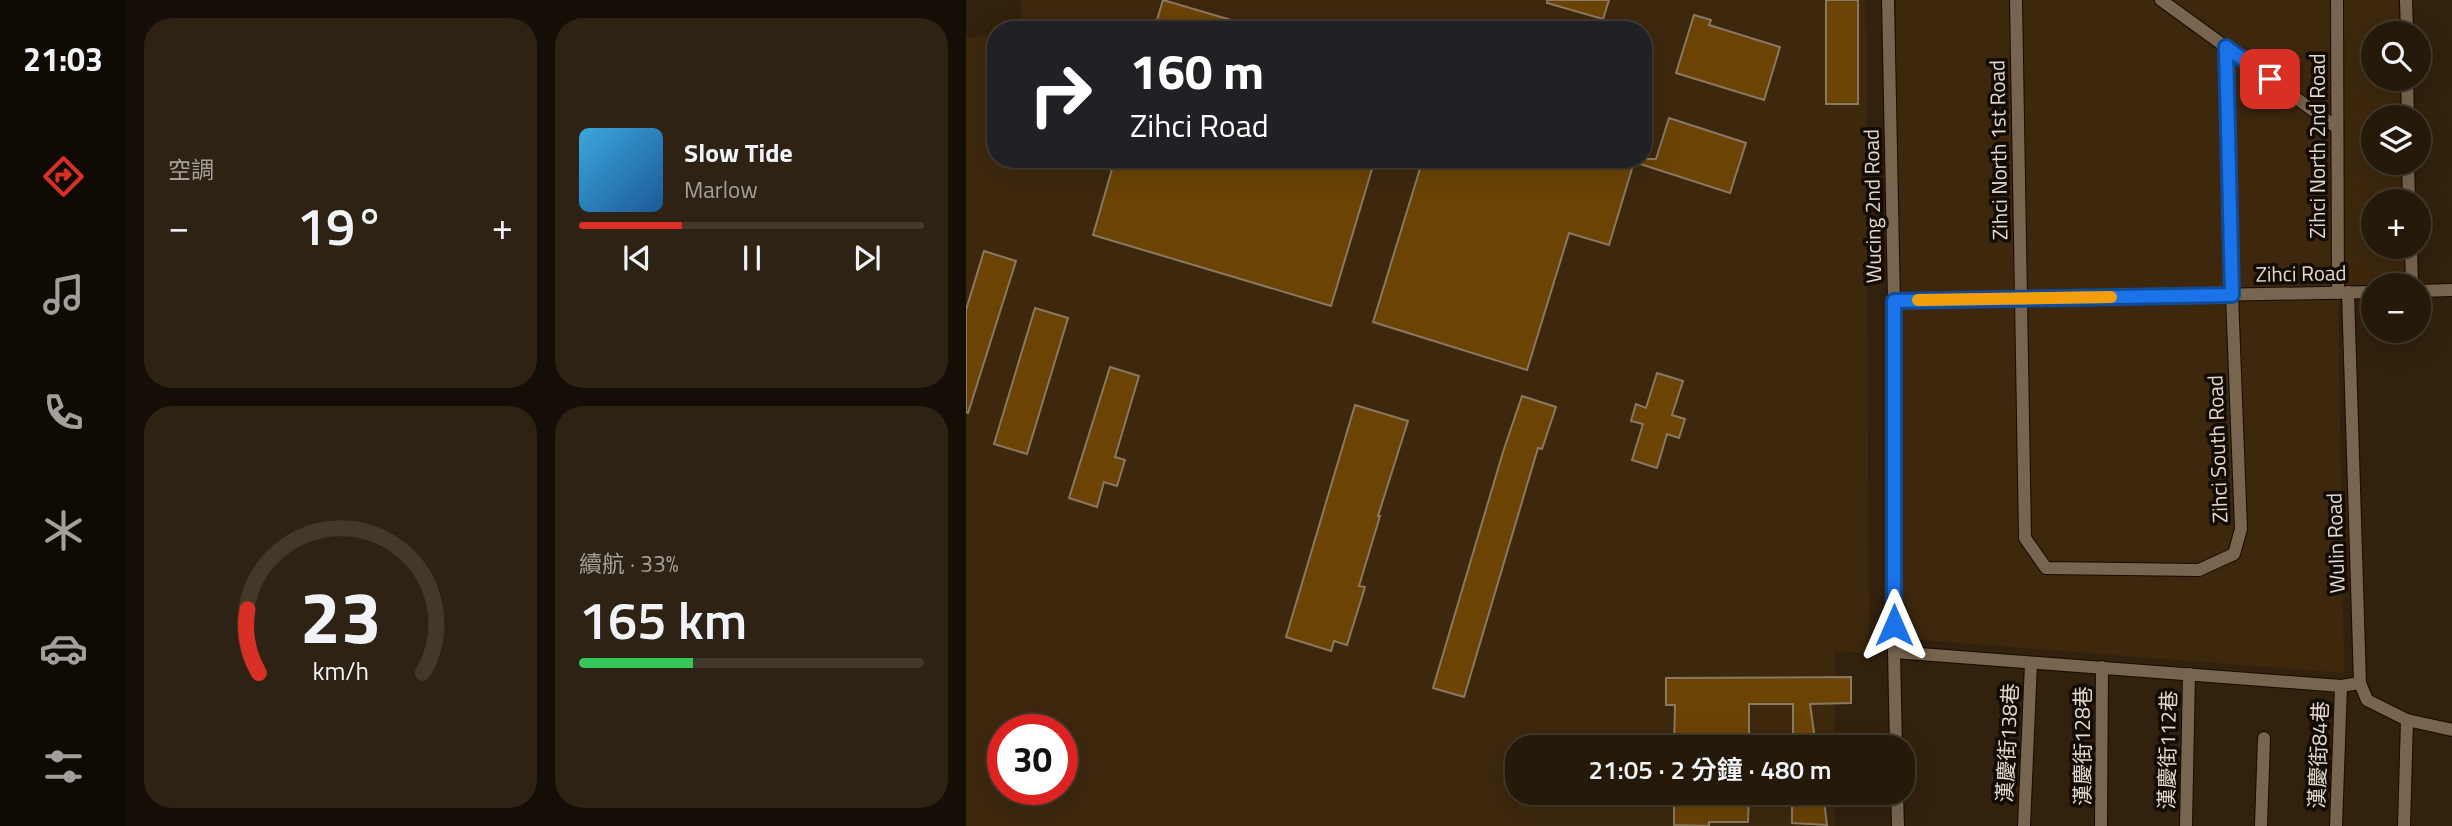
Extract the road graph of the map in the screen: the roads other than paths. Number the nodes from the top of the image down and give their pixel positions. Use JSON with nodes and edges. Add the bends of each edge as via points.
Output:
{"nodes":[{"id":1,"x":1888,"y":0,"type":"edge"},
{"id":2,"x":2016,"y":0,"type":"edge"},
{"id":3,"x":2161,"y":0,"type":"edge"},
{"id":4,"x":2337,"y":0,"type":"edge"},
{"id":5,"x":2406,"y":0,"type":"edge"},
{"id":6,"x":2407,"y":21,"type":"edge"},
{"id":7,"x":2226,"y":47,"type":"junction"},
{"id":8,"x":2336,"y":127,"type":"junction"},
{"id":9,"x":2452,"y":290,"type":"edge"},
{"id":10,"x":2431,"y":291,"type":"edge"},
{"id":11,"x":2361,"y":292,"type":"edge"},
{"id":12,"x":2343,"y":293,"type":"junction"},
{"id":13,"x":2232,"y":295,"type":"junction"},
{"id":14,"x":2021,"y":299,"type":"junction"},
{"id":15,"x":1894,"y":301,"type":"junction"},
{"id":16,"x":1894,"y":652,"type":"junction"},
{"id":17,"x":2031,"y":663,"type":"junction"},
{"id":18,"x":2102,"y":667,"type":"junction"},
{"id":19,"x":2189,"y":674,"type":"junction"},
{"id":20,"x":2360,"y":683,"type":"junction"},
{"id":21,"x":2341,"y":686,"type":"junction"},
{"id":22,"x":2407,"y":720,"type":"junction"},
{"id":23,"x":2452,"y":730,"type":"edge"},
{"id":24,"x":1896,"y":735,"type":"edge"},
{"id":25,"x":2264,"y":738,"type":"dead end"},
{"id":26,"x":1897,"y":805,"type":"edge"},
{"id":27,"x":1898,"y":826,"type":"edge"},
{"id":28,"x":2024,"y":826,"type":"edge"},
{"id":29,"x":2101,"y":826,"type":"edge"},
{"id":30,"x":2186,"y":826,"type":"edge"},
{"id":31,"x":2261,"y":826,"type":"edge"},
{"id":32,"x":2336,"y":826,"type":"edge"},
{"id":33,"x":2404,"y":826,"type":"edge"}],
"edges":[{"from":1,"to":15,"type":"street","name":"Wucing 2nd Road"},
{"from":2,"to":14,"type":"street","name":"Zihci North 1st Road"},
{"from":3,"to":7,"type":"street"},
{"from":4,"to":8,"type":"street","name":"Zihci North 2nd Road"},
{"from":5,"to":6,"type":"street"},
{"from":7,"to":8,"type":"street"},
{"from":7,"to":13,"type":"street"},
{"from":8,"to":12,"type":"street","name":"Zihci North 2nd Road"},
{"from":9,"to":10,"type":"street"},
{"from":11,"to":12,"type":"street","name":"Zihci Road"},
{"from":12,"to":13,"type":"street","name":"Zihci Road"},
{"from":12,"to":20,"type":"street","name":"Wulin Road"},
{"from":13,"to":14,"type":"street","name":"Zihci Road"},
{"from":13,"to":14,"type":"street","name":"Zihci South Road","via":[[2241,529],[2234,554],[2199,570],[2046,568],[2025,538]]},
{"from":14,"to":15,"type":"street","name":"Zihci Road"},
{"from":15,"to":16,"type":"street","name":"Wucing 2nd Road"},
{"from":16,"to":17,"type":"street"},
{"from":16,"to":24,"type":"street","name":"Wucing 2nd Road"},
{"from":17,"to":18,"type":"street"},
{"from":17,"to":28,"type":"street","name":"漢慶街138巷"},
{"from":18,"to":19,"type":"street"},
{"from":18,"to":29,"type":"street","name":"漢慶街128巷"},
{"from":19,"to":21,"type":"street"},
{"from":19,"to":30,"type":"street","name":"漢慶街112巷"},
{"from":20,"to":21,"type":"street"},
{"from":20,"to":22,"type":"street","via":[[2367,700]]},
{"from":21,"to":32,"type":"street","name":"漢慶街84巷"},
{"from":22,"to":23,"type":"street"},
{"from":22,"to":33,"type":"street"},
{"from":25,"to":31,"type":"street"},
{"from":26,"to":27,"type":"street"}]}
